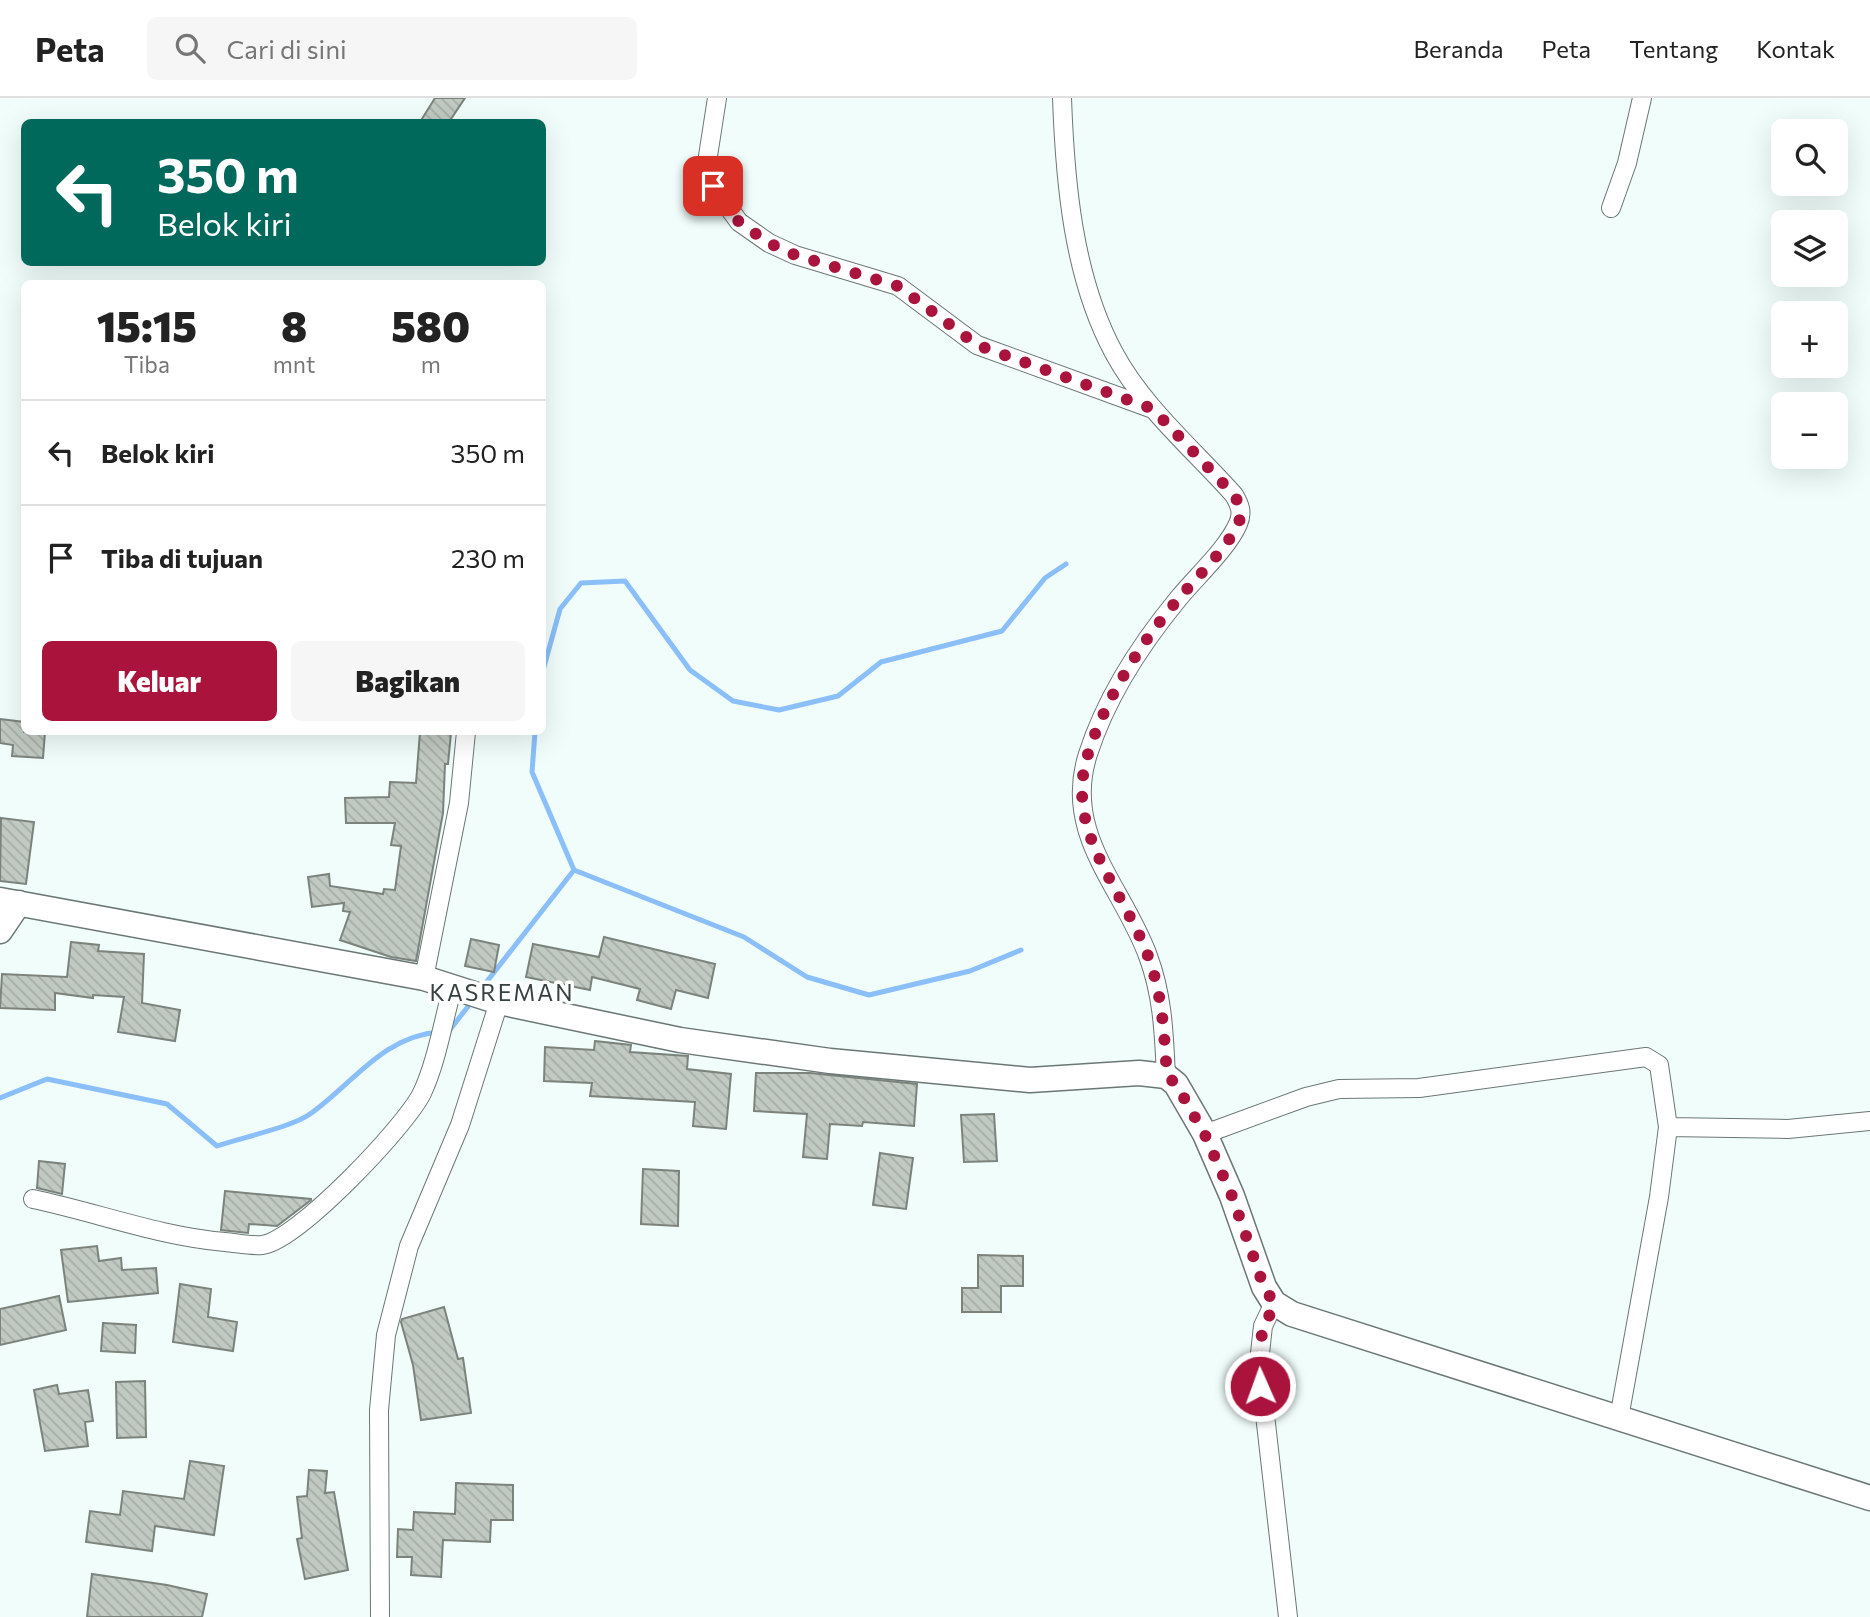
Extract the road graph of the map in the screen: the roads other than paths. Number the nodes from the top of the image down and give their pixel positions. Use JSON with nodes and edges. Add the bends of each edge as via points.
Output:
{"nodes":[{"id":1,"x":718,"y":98,"type":"edge"},
{"id":2,"x":1062,"y":98,"type":"edge"},
{"id":3,"x":1642,"y":98,"type":"edge"},
{"id":4,"x":1611,"y":208,"type":"dead end"},
{"id":5,"x":1153,"y":409,"type":"junction"},
{"id":6,"x":466,"y":735,"type":"edge"},
{"id":7,"x":10,"y":901,"type":"edge"},
{"id":8,"x":0,"y":931,"type":"edge"},
{"id":9,"x":424,"y":978,"type":"junction"},
{"id":10,"x":475,"y":993,"type":"junction"},
{"id":11,"x":1167,"y":1076,"type":"junction"},
{"id":12,"x":1870,"y":1121,"type":"edge"},
{"id":13,"x":1668,"y":1127,"type":"junction"},
{"id":14,"x":1205,"y":1135,"type":"junction"},
{"id":15,"x":33,"y":1199,"type":"dead end"},
{"id":16,"x":1274,"y":1303,"type":"junction"},
{"id":17,"x":1619,"y":1418,"type":"junction"},
{"id":18,"x":1870,"y":1498,"type":"edge"},
{"id":19,"x":380,"y":1617,"type":"edge"},
{"id":20,"x":1288,"y":1617,"type":"edge"}],
"edges":[{"from":1,"to":5,"type":"street","via":[[708,156],[713,186],[739,222],[795,255],[898,286],[977,345]]},
{"from":2,"to":5,"type":"street","via":[[1063,140],[1078,246],[1094,308],[1114,353]]},
{"from":3,"to":4,"type":"street"},
{"from":5,"to":11,"type":"street","via":[[1240,506],[1236,528],[1164,615],[1112,696],[1082,783],[1087,836],[1148,956],[1163,1004]]},
{"from":6,"to":9,"type":"street","via":[[459,803]]},
{"from":7,"to":8,"type":"street"},
{"from":7,"to":9,"type":"street"},
{"from":9,"to":10,"type":"street"},
{"from":10,"to":11,"type":"street","via":[[681,1040],[830,1061],[1031,1080],[1139,1073]]},
{"from":10,"to":15,"type":"street","via":[[443,1020],[423,1091],[411,1114],[289,1234],[263,1245],[179,1238]]},
{"from":10,"to":19,"type":"street","via":[[460,1125],[409,1246],[386,1335],[379,1410]]},
{"from":11,"to":14,"type":"street"},
{"from":12,"to":13,"type":"street","via":[[1788,1129]]},
{"from":13,"to":14,"type":"street","via":[[1659,1065],[1646,1057],[1419,1088],[1339,1089]]},
{"from":13,"to":17,"type":"street"},
{"from":14,"to":16,"type":"street"},
{"from":16,"to":17,"type":"street","via":[[1362,1339]]},
{"from":16,"to":20,"type":"street","via":[[1263,1326],[1259,1363]]},
{"from":17,"to":18,"type":"street"}]}
